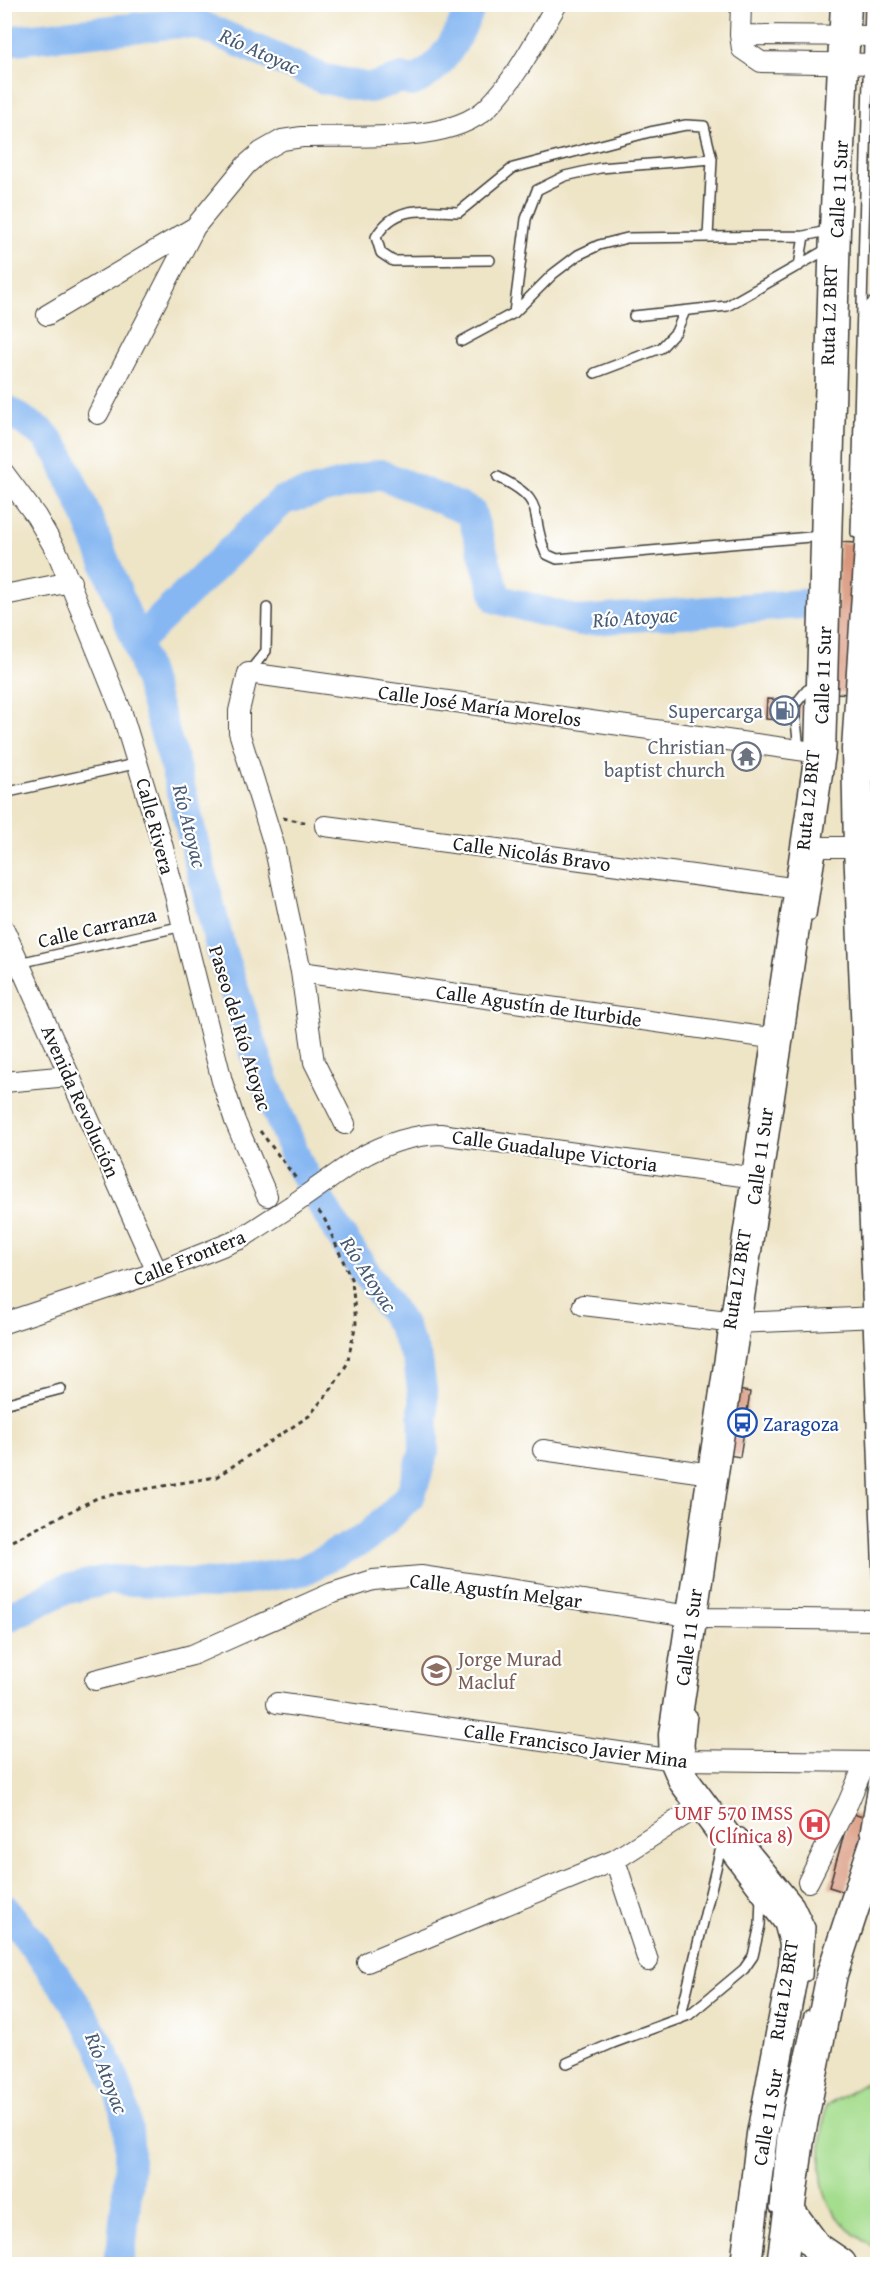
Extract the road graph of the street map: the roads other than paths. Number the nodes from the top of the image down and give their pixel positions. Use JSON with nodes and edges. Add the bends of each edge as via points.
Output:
{"nodes":[{"id":1,"x":557,"y":4,"type":"edge"},
{"id":2,"x":741,"y":4,"type":"edge"},
{"id":3,"x":846,"y":4,"type":"edge"},
{"id":4,"x":855,"y":4,"type":"edge"},
{"id":5,"x":870,"y":4,"type":"edge"},
{"id":6,"x":740,"y":35,"type":"junction"},
{"id":7,"x":860,"y":52,"type":"edge"},
{"id":8,"x":712,"y":159,"type":"junction"},
{"id":9,"x":195,"y":227,"type":"junction"},
{"id":10,"x":804,"y":236,"type":"junction"},
{"id":11,"x":708,"y":237,"type":"junction"},
{"id":12,"x":835,"y":237,"type":"junction"},
{"id":13,"x":490,"y":260,"type":"dead end"},
{"id":14,"x":799,"y":266,"type":"junction"},
{"id":15,"x":685,"y":311,"type":"junction"},
{"id":16,"x":878,"y":312,"type":"edge"},
{"id":17,"x":514,"y":313,"type":"junction"},
{"id":18,"x":47,"y":315,"type":"dead end"},
{"id":19,"x":634,"y":316,"type":"dead end"},
{"id":20,"x":877,"y":317,"type":"edge"},
{"id":21,"x":462,"y":341,"type":"dead end"},
{"id":22,"x":596,"y":373,"type":"dead end"},
{"id":23,"x":99,"y":414,"type":"dead end"},
{"id":24,"x":4,"y":473,"type":"edge"},
{"id":25,"x":498,"y":477,"type":"dead end"},
{"id":26,"x":875,"y":517,"type":"edge"},
{"id":27,"x":826,"y":535,"type":"junction"},
{"id":28,"x":856,"y":547,"type":"dead end"},
{"id":29,"x":71,"y":582,"type":"junction"},
{"id":30,"x":4,"y":595,"type":"edge"},
{"id":31,"x":267,"y":608,"type":"dead end"},
{"id":32,"x":854,"y":630,"type":"dead end"},
{"id":33,"x":248,"y":673,"type":"junction"},
{"id":34,"x":822,"y":683,"type":"junction"},
{"id":35,"x":798,"y":700,"type":"dead end"},
{"id":36,"x":796,"y":721,"type":"dead end"},
{"id":37,"x":820,"y":752,"type":"junction"},
{"id":38,"x":139,"y":763,"type":"junction"},
{"id":39,"x":4,"y":793,"type":"edge"},
{"id":40,"x":847,"y":802,"type":"dead end"},
{"id":41,"x":325,"y":826,"type":"road end"},
{"id":42,"x":817,"y":843,"type":"junction"},
{"id":43,"x":854,"y":848,"type":"edge"},
{"id":44,"x":799,"y":889,"type":"junction"},
{"id":45,"x":183,"y":926,"type":"junction"},
{"id":46,"x":809,"y":928,"type":"dead end"},
{"id":47,"x":4,"y":929,"type":"edge"},
{"id":48,"x":20,"y":963,"type":"junction"},
{"id":49,"x":301,"y":972,"type":"junction"},
{"id":50,"x":777,"y":1039,"type":"junction"},
{"id":51,"x":69,"y":1076,"type":"junction"},
{"id":52,"x":4,"y":1082,"type":"edge"},
{"id":53,"x":345,"y":1124,"type":"dead end"},
{"id":54,"x":358,"y":1159,"type":"joint"},
{"id":55,"x":756,"y":1178,"type":"junction"},
{"id":56,"x":267,"y":1196,"type":"dead end"},
{"id":57,"x":157,"y":1272,"type":"junction"},
{"id":58,"x":872,"y":1303,"type":"edge"},
{"id":59,"x":583,"y":1305,"type":"dead end"},
{"id":60,"x":5,"y":1320,"type":"edge"},
{"id":61,"x":744,"y":1323,"type":"junction"},
{"id":62,"x":61,"y":1389,"type":"dead end"},
{"id":63,"x":4,"y":1404,"type":"edge"},
{"id":64,"x":729,"y":1441,"type":"dead end"},
{"id":65,"x":543,"y":1450,"type":"dead end"},
{"id":66,"x":711,"y":1474,"type":"junction"},
{"id":67,"x":718,"y":1511,"type":"dead end"},
{"id":68,"x":878,"y":1581,"type":"edge"},
{"id":69,"x":700,"y":1617,"type":"junction"},
{"id":70,"x":878,"y":1620,"type":"edge"},
{"id":71,"x":95,"y":1680,"type":"dead end"},
{"id":72,"x":694,"y":1700,"type":"dead end"},
{"id":73,"x":277,"y":1703,"type":"dead end"},
{"id":74,"x":878,"y":1734,"type":"edge"},
{"id":75,"x":873,"y":1762,"type":"edge"},
{"id":76,"x":687,"y":1763,"type":"junction"},
{"id":77,"x":699,"y":1806,"type":"junction"},
{"id":78,"x":730,"y":1833,"type":"junction"},
{"id":79,"x":870,"y":1837,"type":"edge"},
{"id":80,"x":615,"y":1860,"type":"junction"},
{"id":81,"x":808,"y":1882,"type":"dead end"},
{"id":82,"x":762,"y":1887,"type":"junction"},
{"id":83,"x":648,"y":1961,"type":"dead end"},
{"id":84,"x":367,"y":1962,"type":"dead end"},
{"id":85,"x":804,"y":1986,"type":"dead end"},
{"id":86,"x":812,"y":2001,"type":"dead end"},
{"id":87,"x":800,"y":2009,"type":"dead end"},
{"id":88,"x":680,"y":2019,"type":"junction"},
{"id":89,"x":567,"y":2063,"type":"dead end"},
{"id":90,"x":776,"y":2211,"type":"junction"},
{"id":91,"x":746,"y":2265,"type":"edge"},
{"id":92,"x":782,"y":2265,"type":"edge"},
{"id":93,"x":841,"y":2265,"type":"edge"}],
"edges":[{"from":1,"to":9,"type":"street","via":[[487,109],[456,127],[431,133],[282,140],[246,165]]},
{"from":2,"to":6,"type":"street"},
{"from":3,"to":7,"type":"main road","name":"Calle 11 Sur"},
{"from":4,"to":7,"type":"lane","name":"Ruta L2 BRT"},
{"from":5,"to":7,"type":"lane","name":"Ruta L2 BRT"},
{"from":6,"to":7,"type":"street"},
{"from":6,"to":7,"type":"street","via":[[742,49],[761,62]]},
{"from":7,"to":12,"type":"main road","name":"Calle 11 Sur"},
{"from":7,"to":28,"type":"lane","name":"Ruta L2 BRT"},
{"from":8,"to":11,"type":"lane"},
{"from":8,"to":13,"type":"lane","via":[[704,126],[650,132],[513,168],[459,212],[404,211],[383,225],[376,237],[381,253],[393,261]]},
{"from":8,"to":17,"type":"lane","via":[[600,168],[565,176],[537,190],[526,219]]},
{"from":9,"to":18,"type":"street"},
{"from":9,"to":23,"type":"street"},
{"from":10,"to":11,"type":"lane"},
{"from":10,"to":12,"type":"lane"},
{"from":10,"to":14,"type":"lane"},
{"from":11,"to":17,"type":"lane","via":[[627,238],[599,245],[565,264]]},
{"from":12,"to":14,"type":"lane"},
{"from":12,"to":27,"type":"main road","name":"Calle 11 Sur"},
{"from":14,"to":15,"type":"lane","via":[[727,306]]},
{"from":15,"to":19,"type":"lane"},
{"from":15,"to":22,"type":"lane","via":[[676,332],[662,348]]},
{"from":16,"to":20,"type":"main road","name":"Calle 11 Sur"},
{"from":17,"to":21,"type":"lane"},
{"from":20,"to":26,"type":"main road","name":"Calle 11 Sur"},
{"from":24,"to":29,"type":"street","name":"Calle Rivera","via":[[36,516]]},
{"from":25,"to":27,"type":"lane","via":[[526,493],[533,502],[544,548],[551,558]]},
{"from":26,"to":43,"type":"main road","name":"Calle 11 Sur","via":[[857,749]]},
{"from":27,"to":34,"type":"main road","name":"Calle 11 Sur"},
{"from":29,"to":30,"type":"street"},
{"from":29,"to":38,"type":"street","name":"Calle Rivera"},
{"from":31,"to":33,"type":"lane","via":[[266,651]]},
{"from":32,"to":40,"type":"lane","name":"Ruta L2 BRT"},
{"from":33,"to":37,"type":"street","name":"Calle José María Morelos"},
{"from":33,"to":49,"type":"street","via":[[239,732],[266,815]]},
{"from":34,"to":35,"type":"lane"},
{"from":34,"to":37,"type":"main road","name":"Calle 11 Sur"},
{"from":36,"to":37,"type":"lane"},
{"from":37,"to":42,"type":"main road","name":"Calle 11 Sur"},
{"from":38,"to":39,"type":"lane"},
{"from":38,"to":45,"type":"street","name":"Calle Rivera"},
{"from":41,"to":44,"type":"street","name":"Calle Nicolás Bravo"},
{"from":42,"to":43,"type":"street"},
{"from":42,"to":44,"type":"main road","name":"Calle 11 Sur"},
{"from":42,"to":46,"type":"lane","name":"Ruta L2 BRT"},
{"from":43,"to":58,"type":"main road","name":"Calle 11 Sur"},
{"from":44,"to":50,"type":"main road","name":"Calle 11 Sur"},
{"from":45,"to":48,"type":"lane","name":"Calle Carranza"},
{"from":45,"to":56,"type":"street","name":"Calle Rivera","via":[[222,1081]]},
{"from":47,"to":48,"type":"street","name":"Avenida Revolución"},
{"from":48,"to":51,"type":"street","name":"Avenida Revolución"},
{"from":49,"to":50,"type":"street","name":"Calle Agustín de Iturbide"},
{"from":49,"to":53,"type":"street","via":[[314,1062]]},
{"from":50,"to":55,"type":"main road","name":"Calle 11 Sur"},
{"from":51,"to":52,"type":"street"},
{"from":51,"to":57,"type":"street","name":"Avenida Revolución"},
{"from":54,"to":55,"type":"street","name":"Calle Guadalupe Victoria","via":[[395,1141],[418,1134],[440,1134]]},
{"from":54,"to":57,"type":"street","name":"Calle Frontera","bridge":true,"via":[[240,1239]]},
{"from":55,"to":61,"type":"main road","name":"Calle 11 Sur"},
{"from":57,"to":60,"type":"street","name":"Calle Frontera"},
{"from":58,"to":61,"type":"street"},
{"from":58,"to":68,"type":"lane"},
{"from":59,"to":61,"type":"street"},
{"from":61,"to":66,"type":"main road","name":"Calle 11 Sur"},
{"from":62,"to":63,"type":"lane"},
{"from":64,"to":67,"type":"lane"},
{"from":65,"to":66,"type":"street"},
{"from":66,"to":69,"type":"main road","name":"Calle 11 Sur"},
{"from":69,"to":70,"type":"street","name":"Calle Agustín Melgar"},
{"from":69,"to":71,"type":"street","name":"Calle Agustín Melgar","via":[[421,1576],[373,1580],[332,1593],[192,1655]]},
{"from":69,"to":76,"type":"main road","name":"Calle 11 Sur","via":[[674,1735]]},
{"from":72,"to":76,"type":"lane"},
{"from":73,"to":76,"type":"street","name":"Calle Francisco Javier Mina"},
{"from":74,"to":75,"type":"lane"},
{"from":75,"to":76,"type":"street","name":"Calle Francisco Javier Mina"},
{"from":75,"to":79,"type":"lane"},
{"from":75,"to":81,"type":"street"},
{"from":76,"to":77,"type":"main road","name":"Calle 11 Sur","via":[[684,1781]]},
{"from":77,"to":78,"type":"main road","name":"Calle 11 Sur"},
{"from":77,"to":80,"type":"street"},
{"from":78,"to":82,"type":"main road","name":"Calle 11 Sur"},
{"from":78,"to":85,"type":"lane","name":"Ruta L2 BRT","via":[[798,1902],[810,1927]]},
{"from":78,"to":88,"type":"lane"},
{"from":79,"to":90,"type":"main road","name":"Calle 11 Sur","via":[[832,1974],[798,2139]]},
{"from":80,"to":83,"type":"street"},
{"from":80,"to":84,"type":"street"},
{"from":82,"to":88,"type":"lane","via":[[753,1956],[744,1969]]},
{"from":82,"to":91,"type":"main road","name":"Calle 11 Sur","via":[[789,1921],[795,1942],[794,1966],[762,2134]]},
{"from":86,"to":90,"type":"lane","name":"Ruta L2 BRT","via":[[782,2136]]},
{"from":87,"to":90,"type":"lane","name":"Ruta L2 BRT","via":[[773,2135]]},
{"from":88,"to":89,"type":"lane"},
{"from":90,"to":92,"type":"main road","name":"Calle 11 Sur"},
{"from":90,"to":93,"type":"main road"}]}
